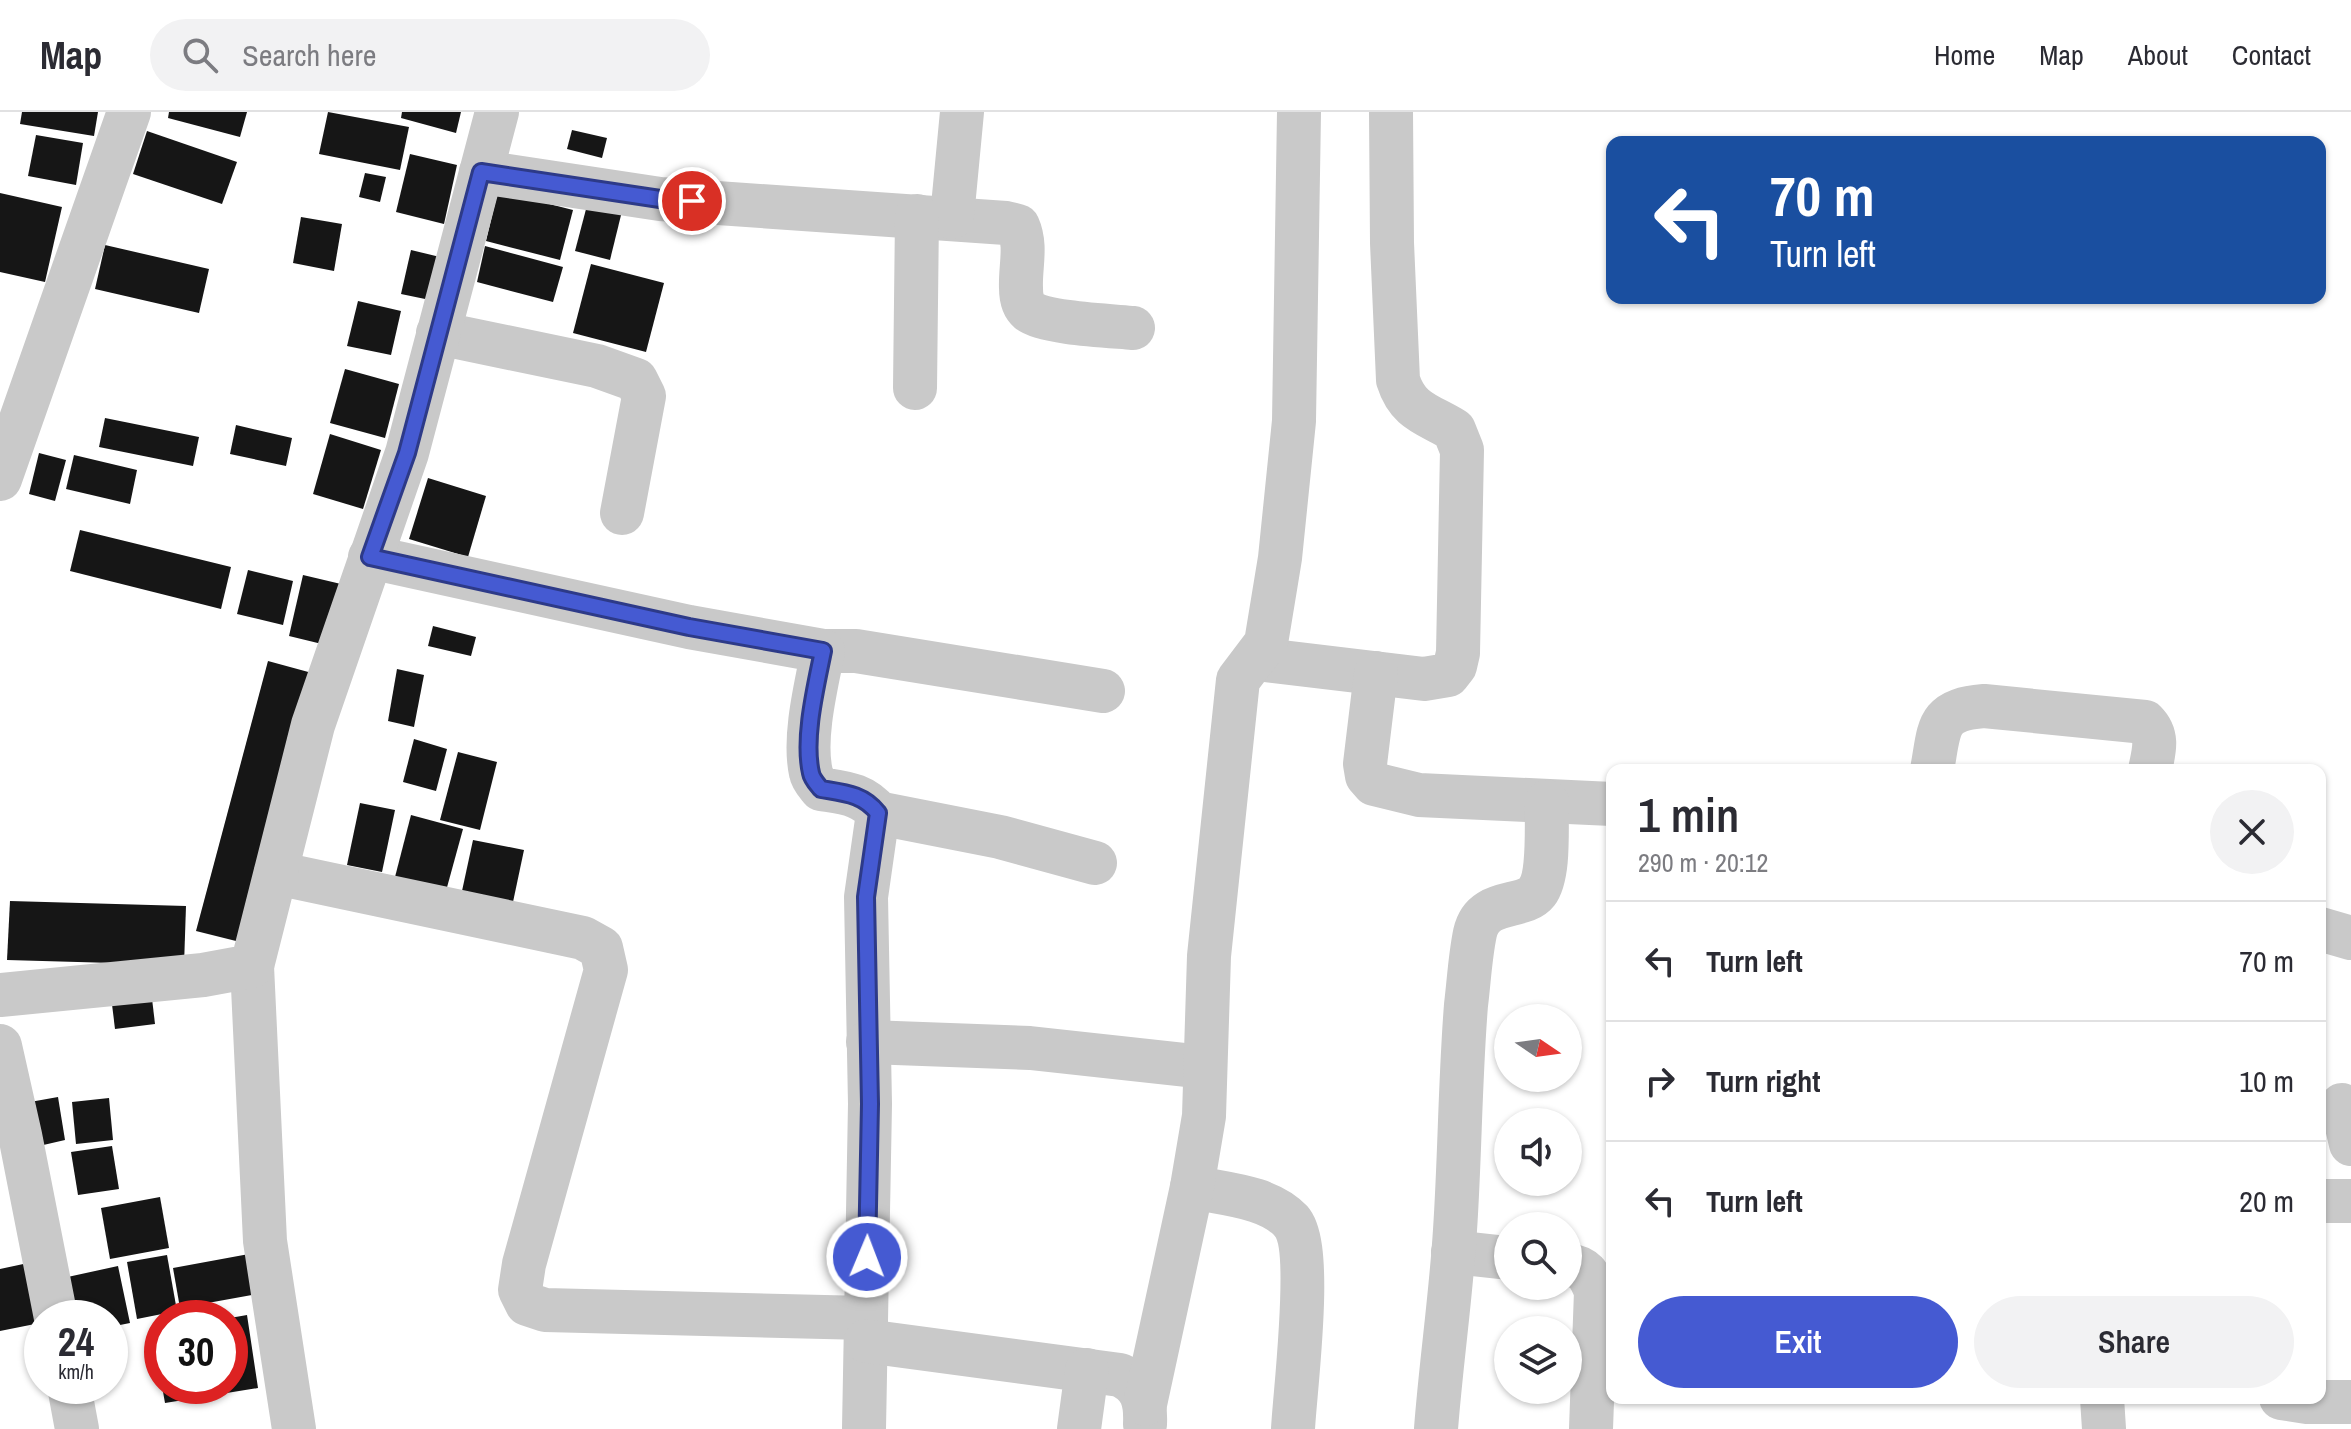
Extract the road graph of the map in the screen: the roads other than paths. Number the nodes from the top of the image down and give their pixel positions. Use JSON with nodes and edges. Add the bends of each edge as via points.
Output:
{"nodes":[{"id":1,"x":129,"y":112,"type":"edge"},
{"id":2,"x":497,"y":112,"type":"edge"},
{"id":3,"x":962,"y":112,"type":"edge"},
{"id":4,"x":1299,"y":112,"type":"edge"},
{"id":5,"x":1391,"y":112,"type":"edge"},
{"id":6,"x":481,"y":172,"type":"junction"},
{"id":7,"x":934,"y":216,"type":"junction"},
{"id":8,"x":1133,"y":328,"type":"dead end"},
{"id":9,"x":438,"y":333,"type":"junction"},
{"id":10,"x":915,"y":388,"type":"dead end"},
{"id":11,"x":0,"y":479,"type":"edge"},
{"id":12,"x":622,"y":513,"type":"dead end"},
{"id":13,"x":370,"y":557,"type":"junction"},
{"id":14,"x":823,"y":651,"type":"junction"},
{"id":15,"x":1256,"y":659,"type":"junction"},
{"id":16,"x":1376,"y":673,"type":"junction"},
{"id":17,"x":1103,"y":691,"type":"dead end"},
{"id":18,"x":1933,"y":764,"type":"edge"},
{"id":19,"x":2151,"y":764,"type":"edge"},
{"id":20,"x":1547,"y":802,"type":"junction"},
{"id":21,"x":1606,"y":804,"type":"edge"},
{"id":22,"x":878,"y":813,"type":"junction"},
{"id":23,"x":1095,"y":863,"type":"dead end"},
{"id":24,"x":276,"y":873,"type":"junction"},
{"id":25,"x":2326,"y":931,"type":"edge"},
{"id":26,"x":2351,"y":938,"type":"edge"},
{"id":27,"x":252,"y":966,"type":"junction"},
{"id":28,"x":0,"y":995,"type":"edge"},
{"id":29,"x":868,"y":1042,"type":"junction"},
{"id":30,"x":0,"y":1046,"type":"edge"},
{"id":31,"x":1204,"y":1067,"type":"junction"},
{"id":32,"x":1192,"y":1187,"type":"junction"},
{"id":33,"x":2326,"y":1201,"type":"edge"},
{"id":34,"x":2351,"y":1201,"type":"edge"},
{"id":35,"x":1453,"y":1252,"type":"junction"},
{"id":36,"x":1494,"y":1256,"type":"edge"},
{"id":37,"x":1582,"y":1268,"type":"edge"},
{"id":38,"x":52,"y":1300,"type":"edge"},
{"id":39,"x":866,"y":1329,"type":"junction"},
{"id":40,"x":1087,"y":1370,"type":"junction"},
{"id":41,"x":2326,"y":1402,"type":"edge"},
{"id":42,"x":2351,"y":1402,"type":"edge"},
{"id":43,"x":72,"y":1404,"type":"edge"},
{"id":44,"x":2102,"y":1404,"type":"edge"},
{"id":45,"x":1145,"y":1416,"type":"edge"},
{"id":46,"x":77,"y":1429,"type":"edge"},
{"id":47,"x":294,"y":1429,"type":"edge"},
{"id":48,"x":864,"y":1429,"type":"edge"},
{"id":49,"x":1079,"y":1429,"type":"edge"},
{"id":50,"x":1293,"y":1429,"type":"edge"},
{"id":51,"x":1436,"y":1429,"type":"edge"},
{"id":52,"x":1591,"y":1429,"type":"edge"},
{"id":53,"x":2104,"y":1429,"type":"edge"}],
"edges":[{"from":1,"to":11,"type":"street"},
{"from":2,"to":6,"type":"street"},
{"from":3,"to":7,"type":"street"},
{"from":4,"to":15,"type":"street","via":[[1294,421],[1280,558],[1266,643]]},
{"from":5,"to":16,"type":"street","via":[[1398,380],[1414,408],[1454,430],[1462,450],[1458,653],[1455,666],[1439,678]]},
{"from":6,"to":7,"type":"street","via":[[660,199]]},
{"from":6,"to":9,"type":"street"},
{"from":7,"to":8,"type":"street","via":[[1018,226],[1023,238],[1023,305],[1032,314]]},
{"from":7,"to":10,"type":"street"},
{"from":9,"to":12,"type":"street","via":[[597,366],[636,380],[644,396]]},
{"from":9,"to":13,"type":"street","via":[[407,453]]},
{"from":13,"to":14,"type":"street"},
{"from":13,"to":24,"type":"street","via":[[313,725]]},
{"from":14,"to":17,"type":"street","via":[[856,651]]},
{"from":14,"to":22,"type":"street","via":[[809,748],[811,776],[821,789],[868,800]]},
{"from":15,"to":16,"type":"street"},
{"from":15,"to":31,"type":"street","via":[[1243,671],[1237,688],[1209,956]]},
{"from":16,"to":20,"type":"street","via":[[1365,764],[1374,784],[1419,795]]},
{"from":18,"to":19,"type":"street","via":[[1945,718],[1964,707],[1984,706],[2145,722],[2155,739]]},
{"from":20,"to":21,"type":"street"},
{"from":20,"to":35,"type":"street","via":[[1543,879],[1537,893],[1505,904],[1476,928],[1464,1037]]},
{"from":22,"to":23,"type":"street","via":[[1000,837]]},
{"from":22,"to":29,"type":"street","via":[[866,897]]},
{"from":24,"to":27,"type":"street"},
{"from":24,"to":39,"type":"street","via":[[583,938],[601,948],[606,970],[524,1264],[520,1290],[527,1304],[545,1310]]},
{"from":25,"to":26,"type":"street"},
{"from":27,"to":28,"type":"street"},
{"from":27,"to":47,"type":"street","via":[[265,1241]]},
{"from":29,"to":31,"type":"street","via":[[1030,1048]]},
{"from":29,"to":39,"type":"street"},
{"from":30,"to":38,"type":"street"},
{"from":31,"to":32,"type":"street","via":[[1204,1116]]},
{"from":32,"to":45,"type":"street"},
{"from":32,"to":50,"type":"street","via":[[1278,1211],[1292,1222],[1300,1240]]},
{"from":33,"to":34,"type":"street"},
{"from":35,"to":36,"type":"street"},
{"from":35,"to":51,"type":"street"},
{"from":37,"to":52,"type":"street","via":[[1596,1291]]},
{"from":39,"to":40,"type":"street"},
{"from":39,"to":48,"type":"street"},
{"from":40,"to":45,"type":"street","via":[[1134,1381]]},
{"from":40,"to":49,"type":"street"},
{"from":41,"to":42,"type":"street"},
{"from":43,"to":46,"type":"street"},
{"from":44,"to":53,"type":"street"}]}
